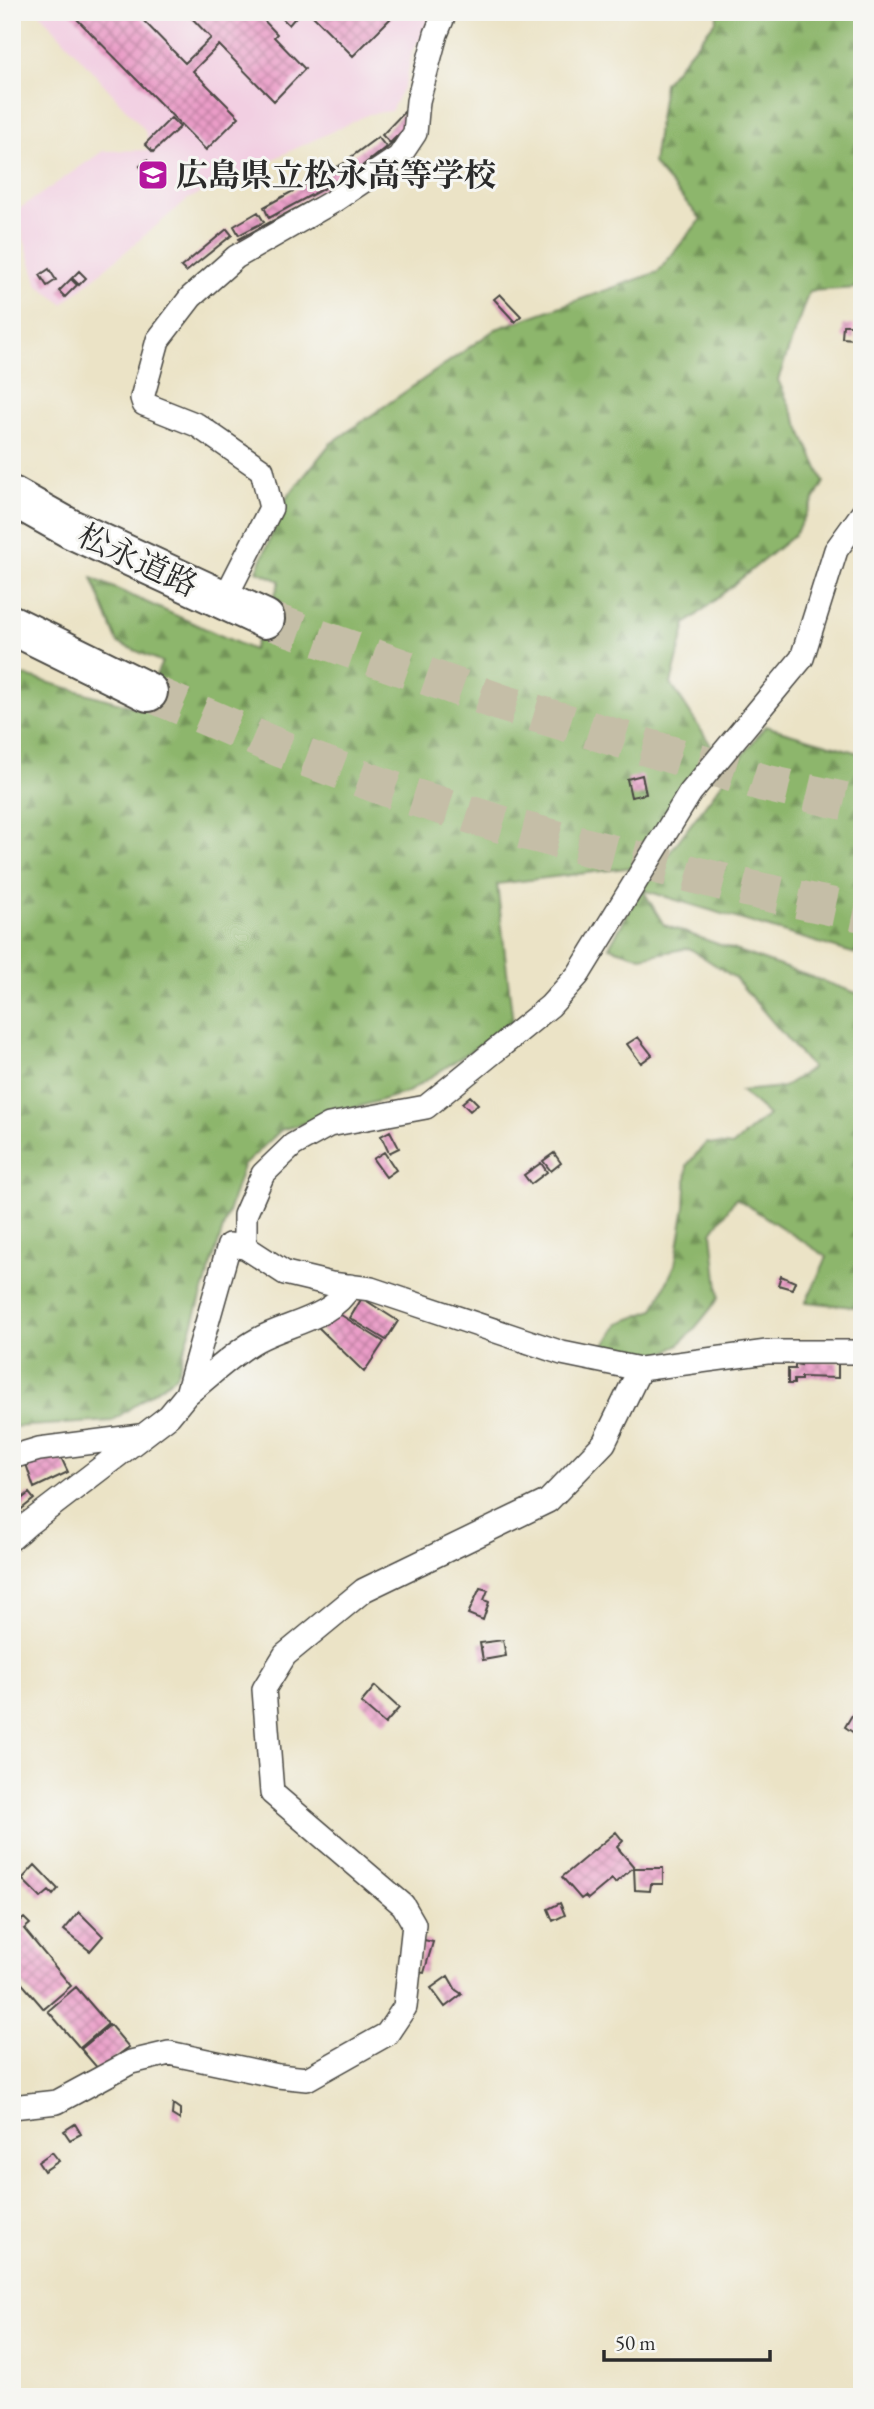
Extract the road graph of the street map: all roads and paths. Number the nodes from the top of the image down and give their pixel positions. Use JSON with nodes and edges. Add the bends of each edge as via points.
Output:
{"nodes":[{"id":1,"x":445,"y":12,"type":"edge"},
{"id":2,"x":12,"y":496,"type":"edge"},
{"id":3,"x":862,"y":514,"type":"edge"},
{"id":4,"x":224,"y":600,"type":"junction"},
{"id":5,"x":265,"y":619,"type":"tunnel mouth"},
{"id":6,"x":12,"y":625,"type":"edge"},
{"id":7,"x":148,"y":692,"type":"tunnel mouth"},
{"id":8,"x":245,"y":1247,"type":"junction"},
{"id":9,"x":350,"y":1286,"type":"junction"},
{"id":10,"x":862,"y":1352,"type":"edge"},
{"id":11,"x":640,"y":1370,"type":"junction"},
{"id":12,"x":187,"y":1394,"type":"junction"},
{"id":13,"x":143,"y":1435,"type":"junction"},
{"id":14,"x":12,"y":1457,"type":"edge"},
{"id":15,"x":12,"y":1538,"type":"edge"},
{"id":16,"x":12,"y":2107,"type":"edge"}],
"edges":[{"from":1,"to":4,"type":"street","via":[[418,101],[415,134],[399,157],[236,257],[191,297],[158,340],[144,404],[197,425],[262,470],[271,508]]},
{"from":2,"to":4,"type":"highway","name":"松永道路","via":[[71,529]]},
{"from":3,"to":8,"type":"street","via":[[836,550],[802,658],[690,793],[578,975],[550,1006],[426,1107],[329,1125],[293,1145],[258,1184],[245,1215]]},
{"from":4,"to":5,"type":"highway","name":"松永道路"},
{"from":6,"to":7,"type":"highway"},
{"from":8,"to":9,"type":"street","via":[[285,1273]]},
{"from":8,"to":12,"type":"street","via":[[229,1245]]},
{"from":9,"to":11,"type":"street","via":[[562,1353]]},
{"from":9,"to":12,"type":"street","via":[[344,1298],[312,1318],[256,1340]]},
{"from":10,"to":11,"type":"street","via":[[766,1352]]},
{"from":11,"to":16,"type":"street","via":[[604,1443],[548,1501],[364,1590],[285,1655],[264,1689],[272,1793],[403,1905],[414,1924],[405,2007],[387,2034],[307,2079],[169,2053],[131,2062],[57,2102]]},
{"from":12,"to":13,"type":"street","via":[[169,1416]]},
{"from":13,"to":14,"type":"street"},
{"from":13,"to":15,"type":"street"}]}
